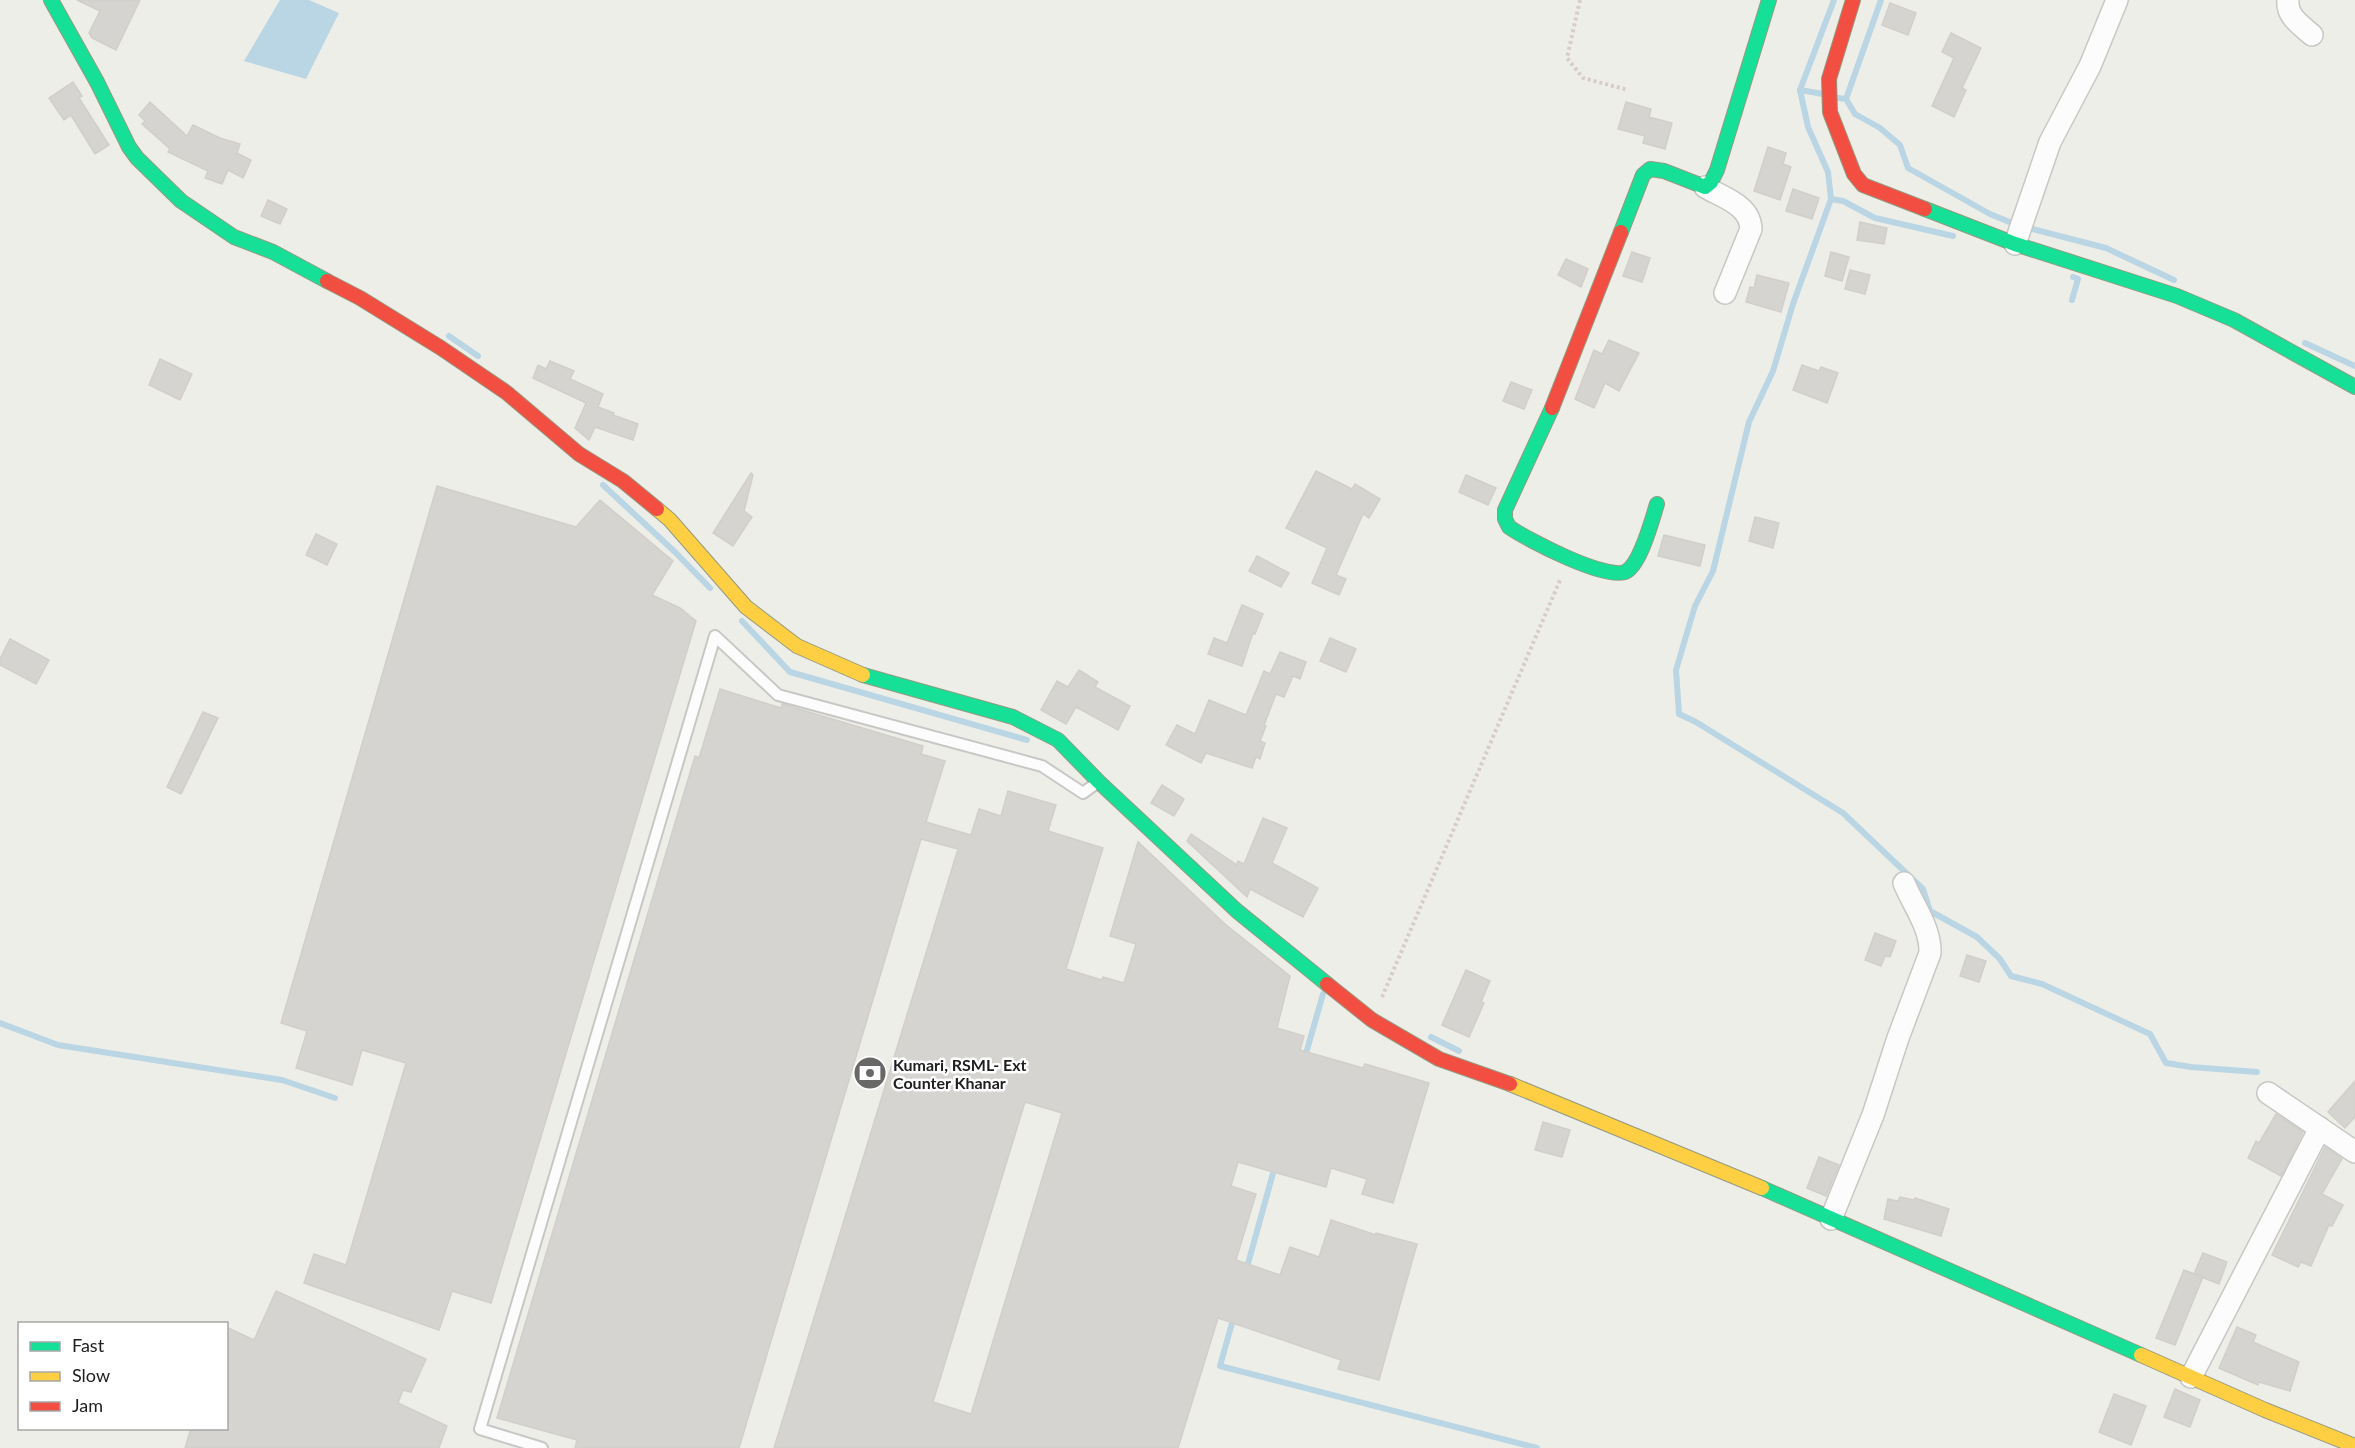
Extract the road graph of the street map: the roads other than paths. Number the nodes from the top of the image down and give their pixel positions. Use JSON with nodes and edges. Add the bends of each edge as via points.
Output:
{"nodes":[{"id":1,"x":51,"y":0,"type":"edge"},
{"id":2,"x":1769,"y":0,"type":"edge"},
{"id":3,"x":1853,"y":0,"type":"edge"},
{"id":4,"x":2117,"y":0,"type":"edge"},
{"id":5,"x":2288,"y":0,"type":"edge"},
{"id":6,"x":2312,"y":35,"type":"dead end"},
{"id":7,"x":1706,"y":187,"type":"junction"},
{"id":8,"x":2015,"y":244,"type":"junction"},
{"id":9,"x":1725,"y":293,"type":"dead end"},
{"id":10,"x":2355,"y":387,"type":"edge"},
{"id":11,"x":1657,"y":504,"type":"dead end"},
{"id":12,"x":1099,"y":782,"type":"junction"},
{"id":13,"x":1904,"y":882,"type":"dead end"},
{"id":14,"x":2268,"y":1093,"type":"dead end"},
{"id":15,"x":2320,"y":1128,"type":"junction"},
{"id":16,"x":2355,"y":1152,"type":"edge"},
{"id":17,"x":1831,"y":1219,"type":"junction"},
{"id":18,"x":2191,"y":1377,"type":"junction"},
{"id":19,"x":2355,"y":1446,"type":"edge"},
{"id":20,"x":542,"y":1448,"type":"edge"}],
"edges":[{"from":1,"to":12,"type":"street","via":[[136,158],[181,201],[234,237],[273,252],[360,297],[507,393],[579,454],[623,482],[670,520],[746,607],[797,646],[857,673],[1013,717],[1058,740]]},
{"from":2,"to":7,"type":"street","via":[[1717,170]]},
{"from":3,"to":8,"type":"street","via":[[1829,79],[1830,112],[1854,174],[1863,185]]},
{"from":4,"to":8,"type":"street","via":[[2090,66],[2050,142]]},
{"from":5,"to":6,"type":"street","via":[[2291,16]]},
{"from":7,"to":9,"type":"street","via":[[1743,208],[1750,218],[1751,229]]},
{"from":7,"to":11,"type":"street","via":[[1660,168],[1650,169],[1643,176],[1555,402],[1504,518],[1517,534],[1619,574],[1629,570]]},
{"from":8,"to":10,"type":"street","via":[[2177,296],[2234,320]]},
{"from":12,"to":17,"type":"street","via":[[1237,911],[1372,1020],[1439,1059],[1582,1114]]},
{"from":12,"to":20,"type":"lane","via":[[1083,793],[1042,766],[778,695],[715,636],[480,1429]]},
{"from":13,"to":17,"type":"street","via":[[1930,941],[1930,953]]},
{"from":14,"to":15,"type":"street"},
{"from":15,"to":16,"type":"street"},
{"from":15,"to":18,"type":"street"},
{"from":17,"to":18,"type":"street"},
{"from":18,"to":19,"type":"street"}]}
